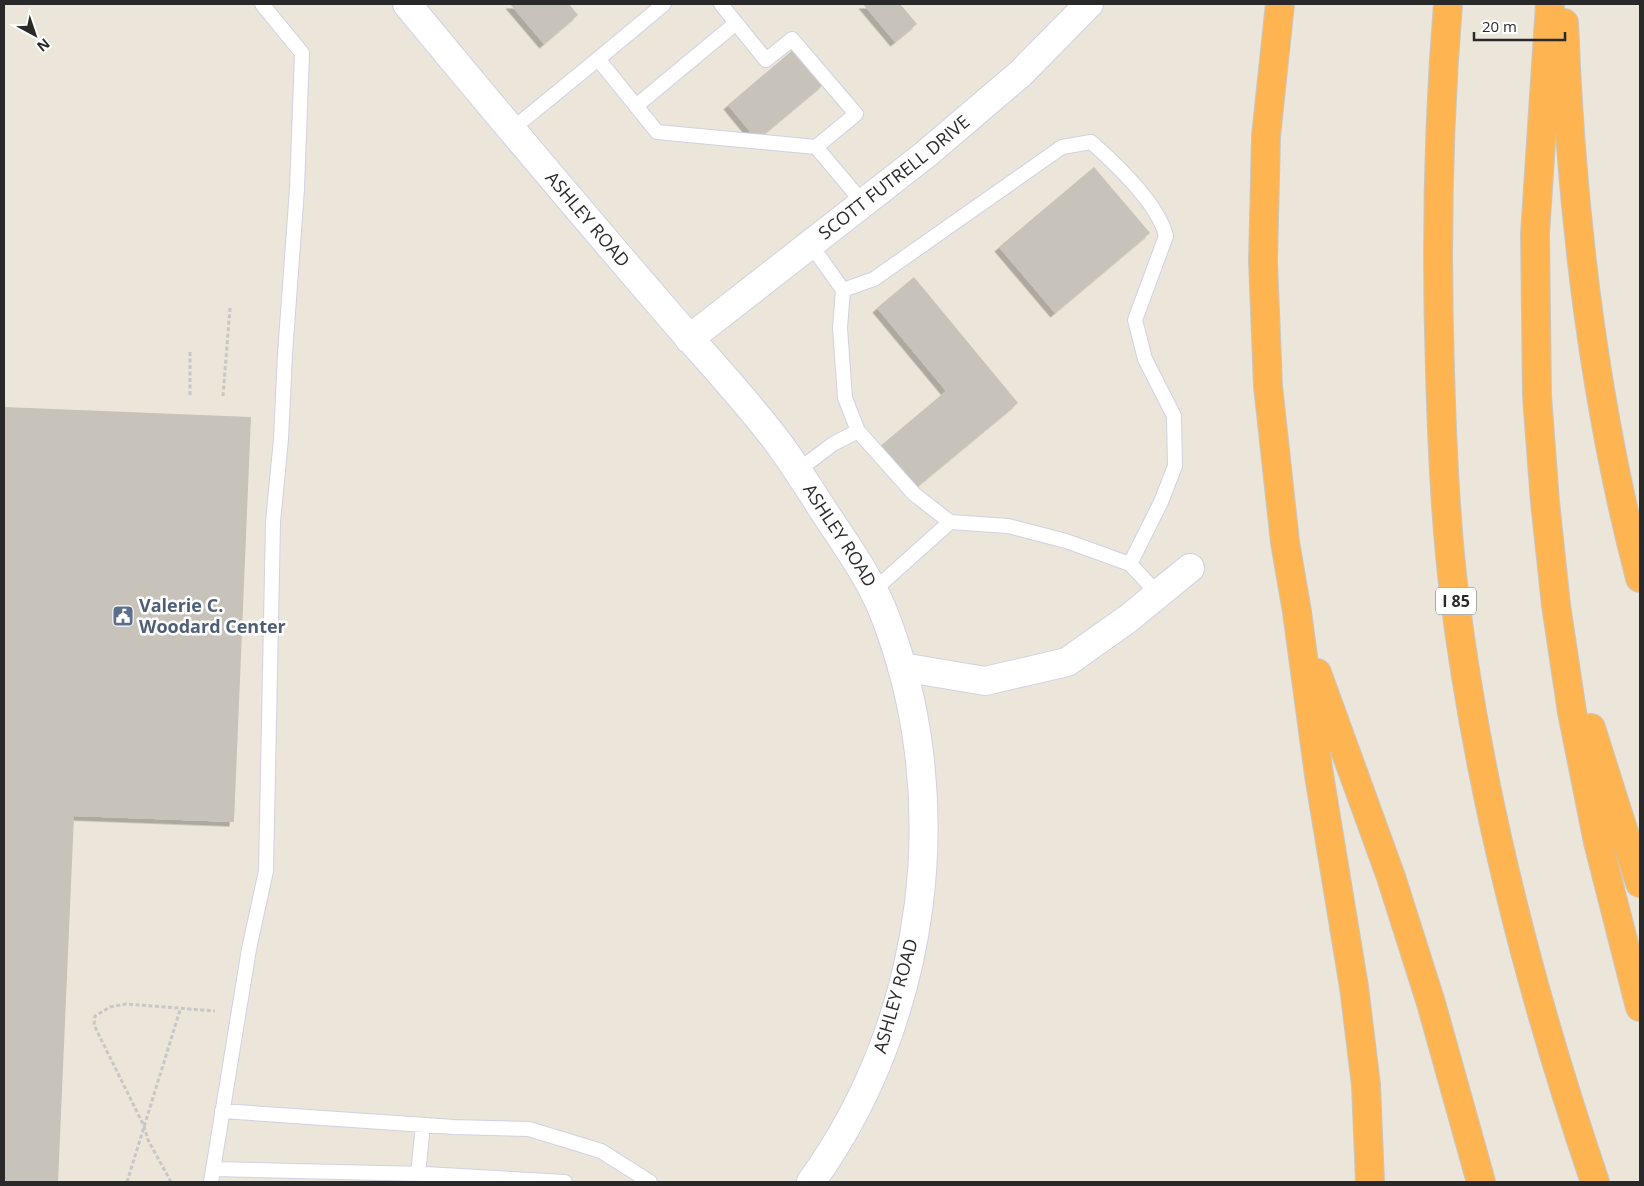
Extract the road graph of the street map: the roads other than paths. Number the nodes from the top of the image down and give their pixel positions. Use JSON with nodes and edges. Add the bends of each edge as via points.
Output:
{"nodes":[{"id":1,"x":262,"y":4,"type":"edge"},
{"id":2,"x":407,"y":4,"type":"edge"},
{"id":3,"x":664,"y":4,"type":"edge"},
{"id":4,"x":720,"y":4,"type":"edge"},
{"id":5,"x":1089,"y":4,"type":"edge"},
{"id":6,"x":1280,"y":4,"type":"edge"},
{"id":7,"x":1448,"y":4,"type":"edge"},
{"id":8,"x":1550,"y":4,"type":"edge"},
{"id":9,"x":1563,"y":4,"type":"edge"},
{"id":10,"x":736,"y":23,"type":"junction"},
{"id":11,"x":598,"y":59,"type":"junction"},
{"id":12,"x":636,"y":106,"type":"junction"},
{"id":13,"x":511,"y":130,"type":"junction"},
{"id":14,"x":816,"y":147,"type":"junction"},
{"id":15,"x":864,"y":204,"type":"junction"},
{"id":16,"x":811,"y":245,"type":"junction"},
{"id":17,"x":843,"y":290,"type":"junction"},
{"id":18,"x":689,"y":339,"type":"junction"},
{"id":19,"x":858,"y":431,"type":"junction"},
{"id":20,"x":797,"y":472,"type":"junction"},
{"id":21,"x":950,"y":522,"type":"junction"},
{"id":22,"x":1130,"y":564,"type":"junction"},
{"id":23,"x":1190,"y":568,"type":"dead end"},
{"id":24,"x":1640,"y":578,"type":"edge"},
{"id":25,"x":872,"y":591,"type":"junction"},
{"id":26,"x":1158,"y":594,"type":"junction"},
{"id":27,"x":1556,"y":605,"type":"junction"},
{"id":28,"x":1297,"y":612,"type":"junction"},
{"id":29,"x":902,"y":666,"type":"junction"},
{"id":30,"x":1640,"y":884,"type":"edge"},
{"id":31,"x":1640,"y":1007,"type":"edge"},
{"id":32,"x":222,"y":1111,"type":"junction"},
{"id":33,"x":423,"y":1125,"type":"junction"},
{"id":34,"x":418,"y":1174,"type":"junction"},
{"id":35,"x":212,"y":1176,"type":"edge"},
{"id":36,"x":565,"y":1182,"type":"edge"},
{"id":37,"x":650,"y":1182,"type":"edge"},
{"id":38,"x":811,"y":1182,"type":"edge"},
{"id":39,"x":1370,"y":1182,"type":"edge"},
{"id":40,"x":1481,"y":1182,"type":"edge"},
{"id":41,"x":1595,"y":1182,"type":"edge"}],
"edges":[{"from":1,"to":32,"type":"lane","via":[[302,53],[297,189],[273,522],[266,871]]},
{"from":2,"to":13,"type":"street","name":"ASHLEY ROAD"},
{"from":3,"to":11,"type":"lane"},
{"from":4,"to":10,"type":"lane"},
{"from":5,"to":15,"type":"street","name":"SCOTT FUTRELL DRIVE","via":[[1020,74]]},
{"from":6,"to":28,"type":"highway","via":[[1266,136],[1263,261],[1268,386],[1285,542]]},
{"from":7,"to":41,"type":"highway","number":"I 85","via":[[1440,100],[1437,230],[1444,474],[1454,592],[1479,748],[1511,898],[1559,1074]]},
{"from":8,"to":27,"type":"highway","via":[[1535,234],[1535,319],[1545,502]]},
{"from":9,"to":24,"type":"highway","via":[[1576,204],[1591,323],[1608,437]]},
{"from":10,"to":12,"type":"lane"},
{"from":10,"to":14,"type":"lane","via":[[766,60],[792,39],[856,114]]},
{"from":11,"to":12,"type":"lane"},
{"from":11,"to":13,"type":"lane"},
{"from":12,"to":14,"type":"lane","via":[[657,132]]},
{"from":13,"to":18,"type":"street","name":"ASHLEY ROAD"},
{"from":14,"to":15,"type":"lane"},
{"from":15,"to":16,"type":"street","name":"SCOTT FUTRELL DRIVE"},
{"from":16,"to":17,"type":"lane"},
{"from":16,"to":18,"type":"street","name":"SCOTT FUTRELL DRIVE"},
{"from":17,"to":19,"type":"lane","via":[[840,328],[844,398]]},
{"from":17,"to":22,"type":"lane","via":[[874,279],[1062,147],[1091,142],[1117,165],[1162,222],[1166,236],[1135,320],[1145,360],[1174,416],[1175,466]]},
{"from":18,"to":20,"type":"street","name":"ASHLEY ROAD","via":[[774,436]]},
{"from":19,"to":20,"type":"lane","via":[[834,444]]},
{"from":19,"to":21,"type":"lane","via":[[914,494]]},
{"from":20,"to":25,"type":"street","name":"ASHLEY ROAD","via":[[853,555]]},
{"from":21,"to":22,"type":"lane","via":[[1008,526],[1066,541]]},
{"from":21,"to":25,"type":"lane"},
{"from":22,"to":26,"type":"lane"},
{"from":23,"to":26,"type":"street"},
{"from":25,"to":29,"type":"street","name":"ASHLEY ROAD","via":[[882,608]]},
{"from":26,"to":29,"type":"street","via":[[1067,662],[985,680]]},
{"from":27,"to":30,"type":"highway","via":[[1584,707]]},
{"from":27,"to":31,"type":"highway","via":[[1572,712],[1598,842]]},
{"from":28,"to":39,"type":"highway","via":[[1319,775],[1359,1023],[1366,1084]]},
{"from":28,"to":40,"type":"highway","via":[[1391,877],[1431,1003]]},
{"from":29,"to":38,"type":"street","name":"ASHLEY ROAD","via":[[915,718],[924,790],[924,863],[913,949],[872,1079],[836,1148]]},
{"from":32,"to":33,"type":"lane"},
{"from":32,"to":35,"type":"lane"},
{"from":33,"to":34,"type":"lane"},
{"from":33,"to":37,"type":"lane","via":[[529,1129],[601,1151]]},
{"from":34,"to":35,"type":"lane"},
{"from":34,"to":36,"type":"lane"}]}
